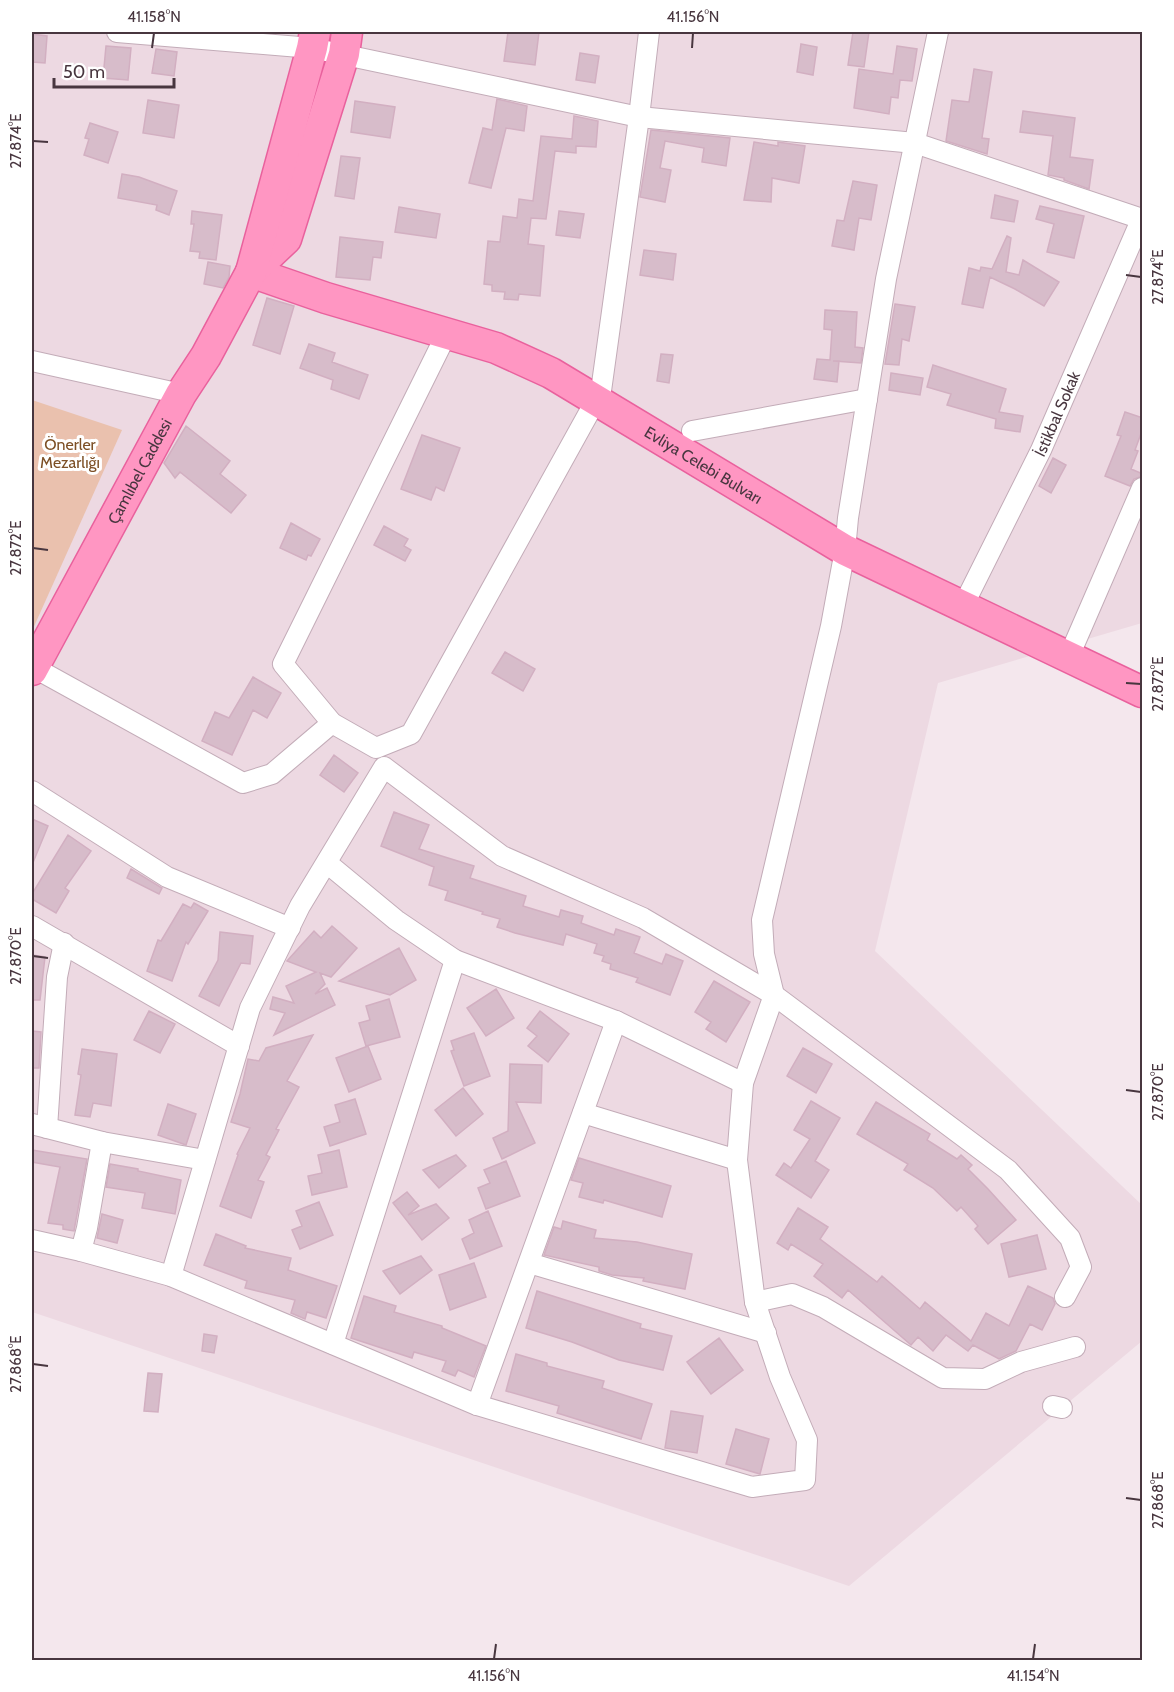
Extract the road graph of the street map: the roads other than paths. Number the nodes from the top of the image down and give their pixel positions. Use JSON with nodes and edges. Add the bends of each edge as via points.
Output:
{"nodes":[{"id":1,"x":117,"y":32,"type":"edge"},
{"id":2,"x":649,"y":32,"type":"edge"},
{"id":3,"x":938,"y":32,"type":"edge"},
{"id":4,"x":314,"y":40,"type":"edge"},
{"id":5,"x":346,"y":43,"type":"edge"},
{"id":6,"x":639,"y":117,"type":"junction"},
{"id":7,"x":915,"y":143,"type":"junction"},
{"id":8,"x":1142,"y":219,"type":"edge"},
{"id":9,"x":251,"y":272,"type":"junction"},
{"id":10,"x":447,"y":333,"type":"junction"},
{"id":11,"x":32,"y":360,"type":"edge"},
{"id":12,"x":181,"y":394,"type":"junction"},
{"id":13,"x":867,"y":399,"type":"junction"},
{"id":14,"x":596,"y":400,"type":"junction"},
{"id":15,"x":692,"y":431,"type":"dead end"},
{"id":16,"x":1143,"y":488,"type":"edge"},
{"id":17,"x":845,"y":550,"type":"junction"},
{"id":18,"x":963,"y":606,"type":"junction"},
{"id":19,"x":1073,"y":647,"type":"dead end"},
{"id":20,"x":32,"y":668,"type":"edge"},
{"id":21,"x":1143,"y":692,"type":"edge"},
{"id":22,"x":332,"y":723,"type":"junction"},
{"id":23,"x":32,"y":791,"type":"edge"},
{"id":24,"x":327,"y":862,"type":"junction"},
{"id":25,"x":32,"y":926,"type":"edge"},
{"id":26,"x":290,"y":928,"type":"junction"},
{"id":27,"x":64,"y":943,"type":"junction"},
{"id":28,"x":455,"y":960,"type":"junction"},
{"id":29,"x":774,"y":995,"type":"junction"},
{"id":30,"x":616,"y":1021,"type":"junction"},
{"id":31,"x":239,"y":1046,"type":"junction"},
{"id":32,"x":743,"y":1083,"type":"junction"},
{"id":33,"x":583,"y":1113,"type":"junction"},
{"id":34,"x":39,"y":1126,"type":"edge"},
{"id":35,"x":102,"y":1142,"type":"junction"},
{"id":36,"x":205,"y":1160,"type":"junction"},
{"id":37,"x":737,"y":1160,"type":"junction"},
{"id":38,"x":32,"y":1240,"type":"edge"},
{"id":39,"x":81,"y":1251,"type":"junction"},
{"id":40,"x":529,"y":1263,"type":"junction"},
{"id":41,"x":171,"y":1276,"type":"junction"},
{"id":42,"x":1065,"y":1297,"type":"dead end"},
{"id":43,"x":756,"y":1302,"type":"junction"},
{"id":44,"x":765,"y":1333,"type":"junction"},
{"id":45,"x":333,"y":1344,"type":"junction"},
{"id":46,"x":1075,"y":1347,"type":"dead end"},
{"id":47,"x":477,"y":1405,"type":"junction"}],
"edges":[{"from":1,"to":4,"type":"street"},
{"from":2,"to":6,"type":"street"},
{"from":3,"to":7,"type":"street"},
{"from":4,"to":5,"type":"street"},
{"from":4,"to":9,"type":"main road","name":"Çamlıbel Caddesi"},
{"from":5,"to":6,"type":"street"},
{"from":5,"to":9,"type":"main road","name":"Çamlıbel Caddesi","via":[[286,239]]},
{"from":6,"to":7,"type":"street"},
{"from":6,"to":14,"type":"street","via":[[601,391]]},
{"from":7,"to":8,"type":"street"},
{"from":7,"to":13,"type":"street","via":[[886,279]]},
{"from":8,"to":18,"type":"street","name":"İstikbal Sokak","via":[[1041,450]]},
{"from":9,"to":10,"type":"main road","name":"Evliya Celebi Bulvarı"},
{"from":9,"to":12,"type":"main road","name":"Çamlıbel Caddesi"},
{"from":10,"to":14,"type":"main road","name":"Evliya Celebi Bulvarı","via":[[496,348],[551,373]]},
{"from":10,"to":22,"type":"street","via":[[283,664]]},
{"from":11,"to":12,"type":"street"},
{"from":12,"to":20,"type":"main road","name":"Çamlıbel Caddesi"},
{"from":13,"to":15,"type":"street"},
{"from":13,"to":17,"type":"street"},
{"from":14,"to":17,"type":"main road","name":"Evliya Celebi Bulvarı"},
{"from":14,"to":22,"type":"street","via":[[411,734],[376,748]]},
{"from":16,"to":19,"type":"street"},
{"from":17,"to":18,"type":"main road","name":"Evliya Celebi Bulvarı"},
{"from":17,"to":29,"type":"street","via":[[762,921],[764,954]]},
{"from":18,"to":21,"type":"main road","name":"Evliya Celebi Bulvarı"},
{"from":20,"to":22,"type":"street","via":[[243,783],[272,774]]},
{"from":23,"to":26,"type":"street","via":[[167,877]]},
{"from":24,"to":26,"type":"street"},
{"from":24,"to":28,"type":"street","via":[[396,920]]},
{"from":24,"to":29,"type":"street","via":[[384,767],[502,856],[643,918]]},
{"from":25,"to":27,"type":"street"},
{"from":26,"to":31,"type":"street","via":[[250,1008]]},
{"from":27,"to":31,"type":"street"},
{"from":27,"to":34,"type":"street"},
{"from":28,"to":30,"type":"street"},
{"from":28,"to":45,"type":"street"},
{"from":29,"to":32,"type":"street"},
{"from":29,"to":42,"type":"street","via":[[1008,1170],[1070,1238],[1081,1267]]},
{"from":30,"to":32,"type":"street"},
{"from":30,"to":33,"type":"street"},
{"from":31,"to":36,"type":"street"},
{"from":32,"to":37,"type":"street"},
{"from":33,"to":37,"type":"street"},
{"from":33,"to":40,"type":"street"},
{"from":34,"to":35,"type":"street"},
{"from":35,"to":36,"type":"street"},
{"from":35,"to":39,"type":"street"},
{"from":36,"to":41,"type":"street"},
{"from":37,"to":43,"type":"street"},
{"from":38,"to":39,"type":"street"},
{"from":39,"to":41,"type":"street"},
{"from":40,"to":44,"type":"street"},
{"from":40,"to":47,"type":"street"},
{"from":41,"to":45,"type":"street"},
{"from":43,"to":44,"type":"street"},
{"from":43,"to":46,"type":"street","via":[[792,1294],[823,1307],[944,1378],[985,1379],[1021,1362]]},
{"from":44,"to":47,"type":"street","via":[[807,1440],[806,1480],[752,1487]]},
{"from":45,"to":47,"type":"street"}]}
